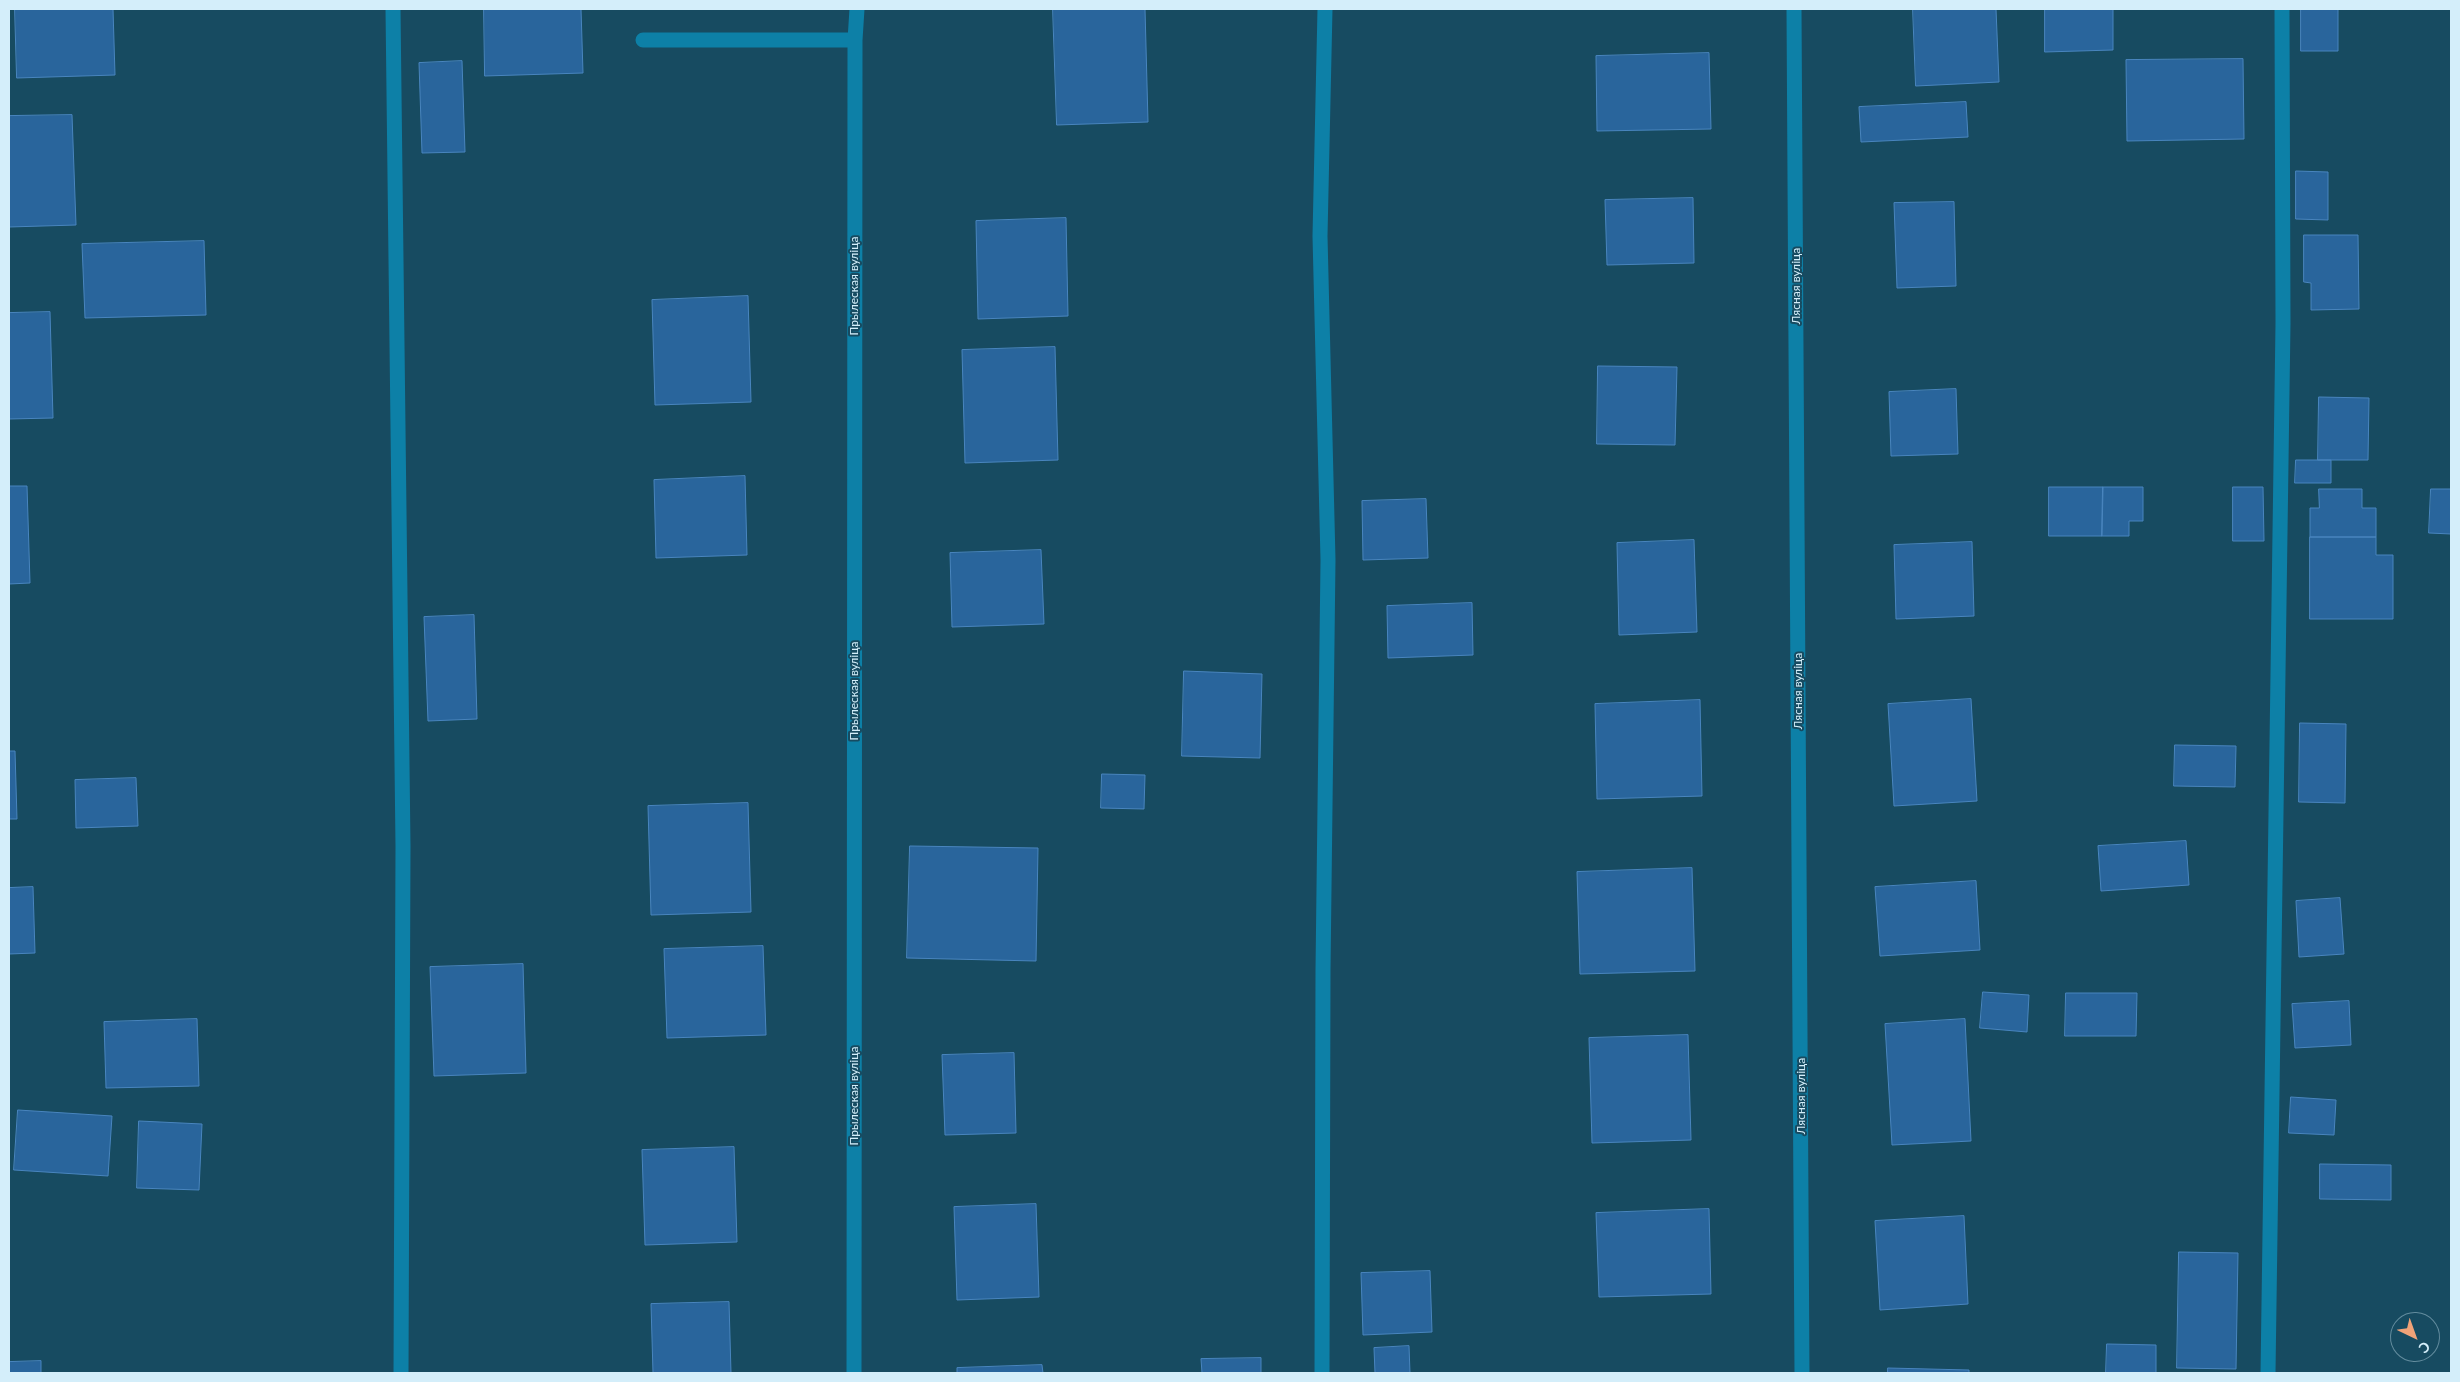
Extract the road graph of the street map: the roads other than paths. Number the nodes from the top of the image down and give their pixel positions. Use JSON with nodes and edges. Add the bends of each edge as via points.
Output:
{"nodes":[{"id":1,"x":393,"y":9,"type":"edge"},
{"id":2,"x":857,"y":9,"type":"edge"},
{"id":3,"x":1324,"y":9,"type":"edge"},
{"id":4,"x":1794,"y":9,"type":"edge"},
{"id":5,"x":2282,"y":9,"type":"edge"},
{"id":6,"x":643,"y":40,"type":"dead end"},
{"id":7,"x":855,"y":40,"type":"junction"},
{"id":8,"x":400,"y":1373,"type":"edge"},
{"id":9,"x":854,"y":1373,"type":"edge"},
{"id":10,"x":1322,"y":1373,"type":"edge"},
{"id":11,"x":1802,"y":1373,"type":"edge"},
{"id":12,"x":2268,"y":1373,"type":"edge"}],
"edges":[{"from":1,"to":8,"type":"street","via":[[403,846]]},
{"from":2,"to":7,"type":"street","name":"Прылеская вуліца"},
{"from":3,"to":10,"type":"street","via":[[1320,236],[1328,560]]},
{"from":4,"to":11,"type":"street","name":"Лясная вуліца"},
{"from":5,"to":12,"type":"street","via":[[2283,323]]},
{"from":6,"to":7,"type":"street"},
{"from":7,"to":9,"type":"street","name":"Прылеская вуліца"}]}
